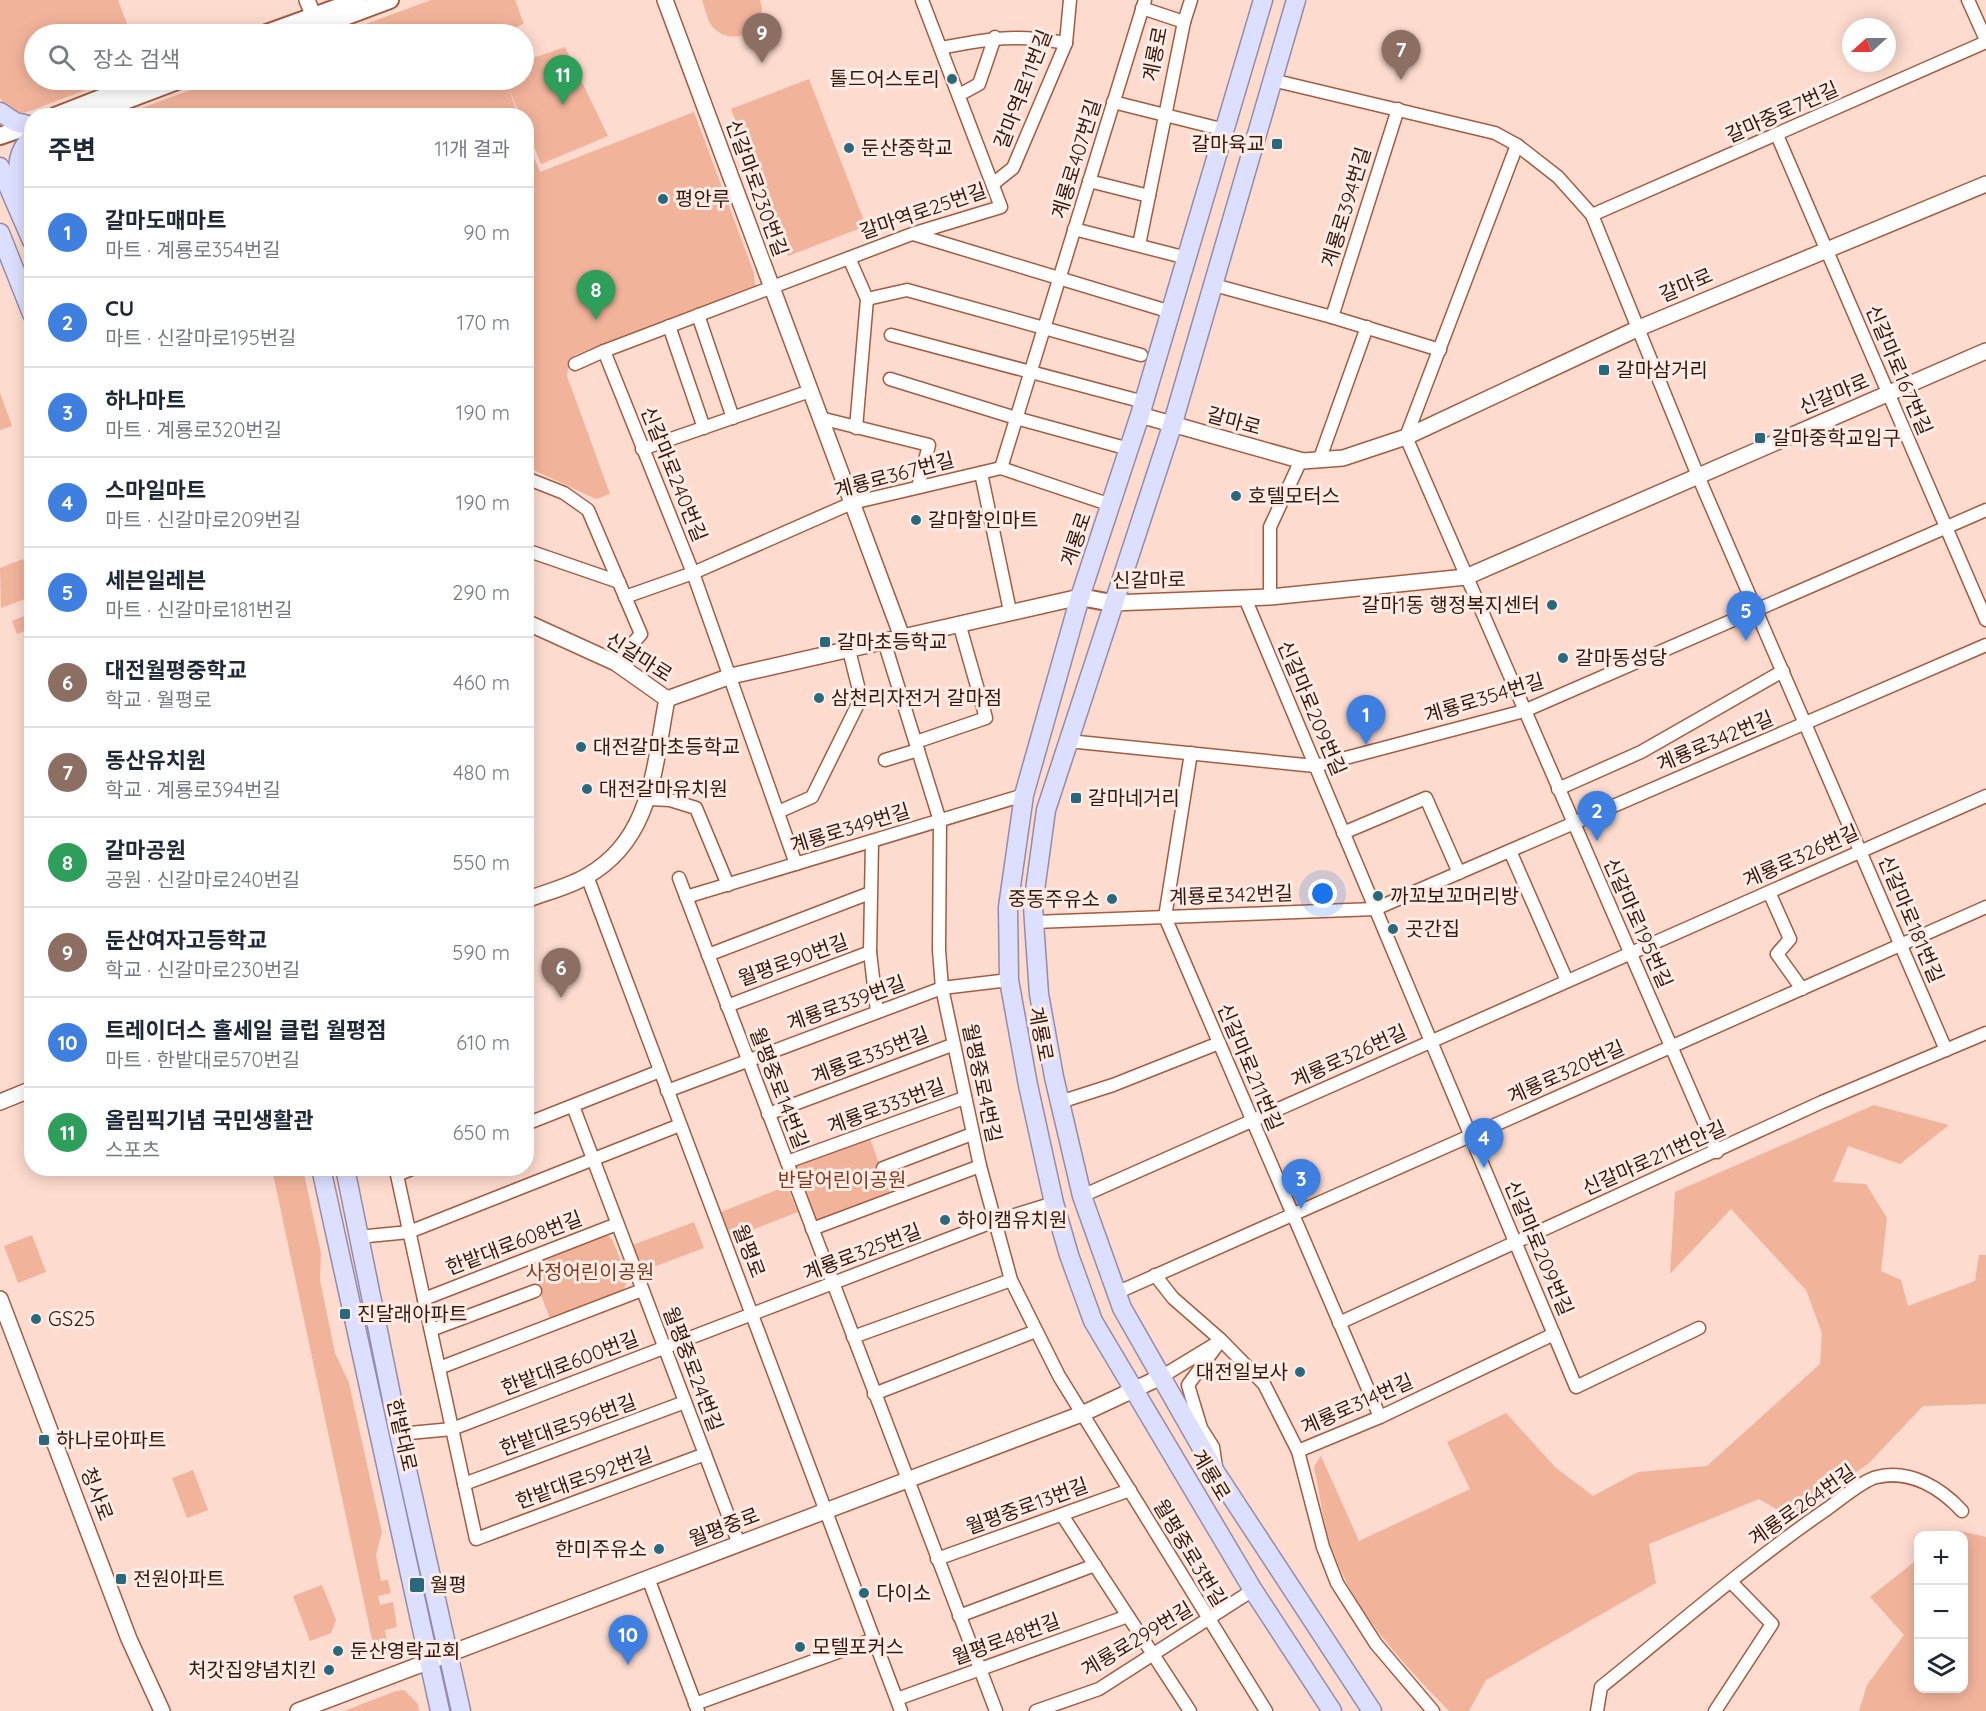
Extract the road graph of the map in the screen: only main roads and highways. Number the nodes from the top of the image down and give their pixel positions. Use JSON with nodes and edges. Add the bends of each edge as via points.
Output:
{"nodes":[{"id":1,"x":358,"y":0,"type":"edge"},
{"id":2,"x":390,"y":0,"type":"edge"},
{"id":3,"x":1311,"y":0,"type":"edge"},
{"id":4,"x":1262,"y":1,"type":"edge"},
{"id":5,"x":1295,"y":8,"type":"edge"},
{"id":6,"x":316,"y":22,"type":"junction"},
{"id":7,"x":307,"y":24,"type":"edge"},
{"id":8,"x":313,"y":24,"type":"edge"},
{"id":9,"x":121,"y":90,"type":"edge"},
{"id":10,"x":154,"y":90,"type":"edge"},
{"id":11,"x":75,"y":108,"type":"edge"},
{"id":12,"x":107,"y":108,"type":"edge"},
{"id":13,"x":0,"y":112,"type":"edge"},
{"id":14,"x":24,"y":127,"type":"edge"},
{"id":15,"x":24,"y":132,"type":"edge"},
{"id":16,"x":24,"y":135,"type":"edge"},
{"id":17,"x":0,"y":136,"type":"edge"},
{"id":18,"x":24,"y":143,"type":"edge"},
{"id":19,"x":0,"y":148,"type":"edge"},
{"id":20,"x":0,"y":167,"type":"edge"},
{"id":21,"x":18,"y":205,"type":"junction"},
{"id":22,"x":24,"y":220,"type":"edge"},
{"id":23,"x":0,"y":233,"type":"edge"},
{"id":24,"x":24,"y":294,"type":"edge"},
{"id":25,"x":1080,"y":597,"type":"junction"},
{"id":26,"x":1112,"y":603,"type":"junction"},
{"id":27,"x":323,"y":1176,"type":"edge"},
{"id":28,"x":347,"y":1176,"type":"edge"},
{"id":29,"x":440,"y":1711,"type":"edge"},
{"id":30,"x":461,"y":1711,"type":"edge"},
{"id":31,"x":1332,"y":1711,"type":"edge"},
{"id":32,"x":1372,"y":1711,"type":"edge"}],
"edges":[{"from":1,"to":6,"type":"main road"},
{"from":2,"to":6,"type":"main road"},
{"from":3,"to":5,"type":"main road"},
{"from":4,"to":25,"type":"main road","name":"계룡로","via":[[1142,409]]},
{"from":5,"to":26,"type":"main road","name":"계룡로","via":[[1172,426]]},
{"from":6,"to":7,"type":"main road"},
{"from":6,"to":8,"type":"main road"},
{"from":9,"to":11,"type":"main road"},
{"from":10,"to":12,"type":"main road"},
{"from":13,"to":14,"type":"main road"},
{"from":15,"to":17,"type":"main road"},
{"from":16,"to":19,"type":"main road"},
{"from":18,"to":21,"type":"main road","via":[[17,162]]},
{"from":20,"to":21,"type":"main road"},
{"from":21,"to":22,"type":"main road"},
{"from":23,"to":24,"type":"main road"},
{"from":25,"to":26,"type":"main road","name":"신갈마로"},
{"from":25,"to":31,"type":"main road","name":"계룡로","via":[[1024,795],[1008,907],[1009,980],[1054,1203],[1093,1321],[1253,1590]]},
{"from":26,"to":32,"type":"main road","name":"계룡로","via":[[1046,810],[1033,905],[1039,994],[1082,1196],[1122,1308],[1216,1473]]},
{"from":27,"to":29,"type":"main road","name":"한밭대로"},
{"from":28,"to":30,"type":"main road","name":"한밭대로"}]}
